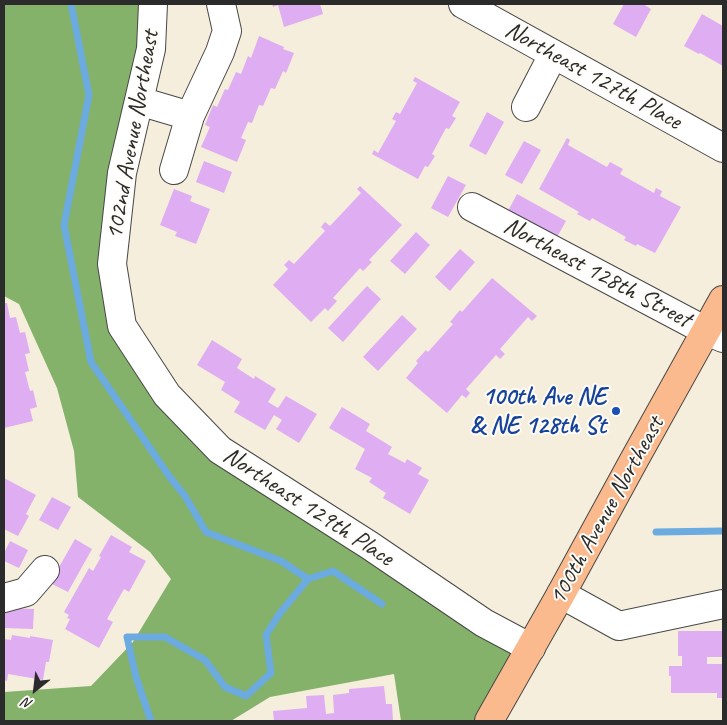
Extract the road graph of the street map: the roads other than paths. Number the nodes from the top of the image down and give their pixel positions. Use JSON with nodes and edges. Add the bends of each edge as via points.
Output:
{"nodes":[{"id":1,"x":153,"y":4,"type":"edge"},
{"id":2,"x":220,"y":4,"type":"edge"},
{"id":3,"x":463,"y":4,"type":"edge"},
{"id":4,"x":553,"y":55,"type":"junction"},
{"id":5,"x":139,"y":101,"type":"junction"},
{"id":6,"x":526,"y":106,"type":"dead end"},
{"id":7,"x":190,"y":116,"type":"junction"},
{"id":8,"x":723,"y":148,"type":"edge"},
{"id":9,"x":174,"y":170,"type":"dead end"},
{"id":10,"x":472,"y":207,"type":"dead end"},
{"id":11,"x":723,"y":300,"type":"edge"},
{"id":12,"x":122,"y":326,"type":"joint"},
{"id":13,"x":715,"y":334,"type":"edge"},
{"id":14,"x":45,"y":570,"type":"dead end"},
{"id":15,"x":561,"y":594,"type":"junction"},
{"id":16,"x":4,"y":598,"type":"edge"},
{"id":17,"x":723,"y":604,"type":"edge"},
{"id":18,"x":531,"y":648,"type":"junction"},
{"id":19,"x":489,"y":721,"type":"edge"}],
"edges":[{"from":1,"to":5,"type":"street","name":"102nd Avenue Northeast","via":[[151,49]]},
{"from":2,"to":7,"type":"street","via":[[227,31]]},
{"from":3,"to":4,"type":"street","name":"Northeast 127th Place"},
{"from":4,"to":6,"type":"street"},
{"from":4,"to":8,"type":"street","name":"Northeast 127th Place"},
{"from":5,"to":7,"type":"street"},
{"from":5,"to":12,"type":"street","name":"102nd Avenue Northeast","via":[[122,174],[112,264]]},
{"from":7,"to":9,"type":"street"},
{"from":10,"to":13,"type":"street","name":"Northeast 128th Street"},
{"from":11,"to":13,"type":"main road","name":"100th Avenue Northeast"},
{"from":12,"to":18,"type":"street","name":"Northeast 129th Place","via":[[166,395],[220,450],[484,623]]},
{"from":13,"to":15,"type":"main road","name":"100th Avenue Northeast","via":[[633,462]]},
{"from":14,"to":16,"type":"street","via":[[26,592]]},
{"from":15,"to":17,"type":"street","via":[[619,626]]},
{"from":15,"to":18,"type":"main road","name":"100th Avenue Northeast"},
{"from":18,"to":19,"type":"main road","name":"100th Avenue Northeast"}]}
